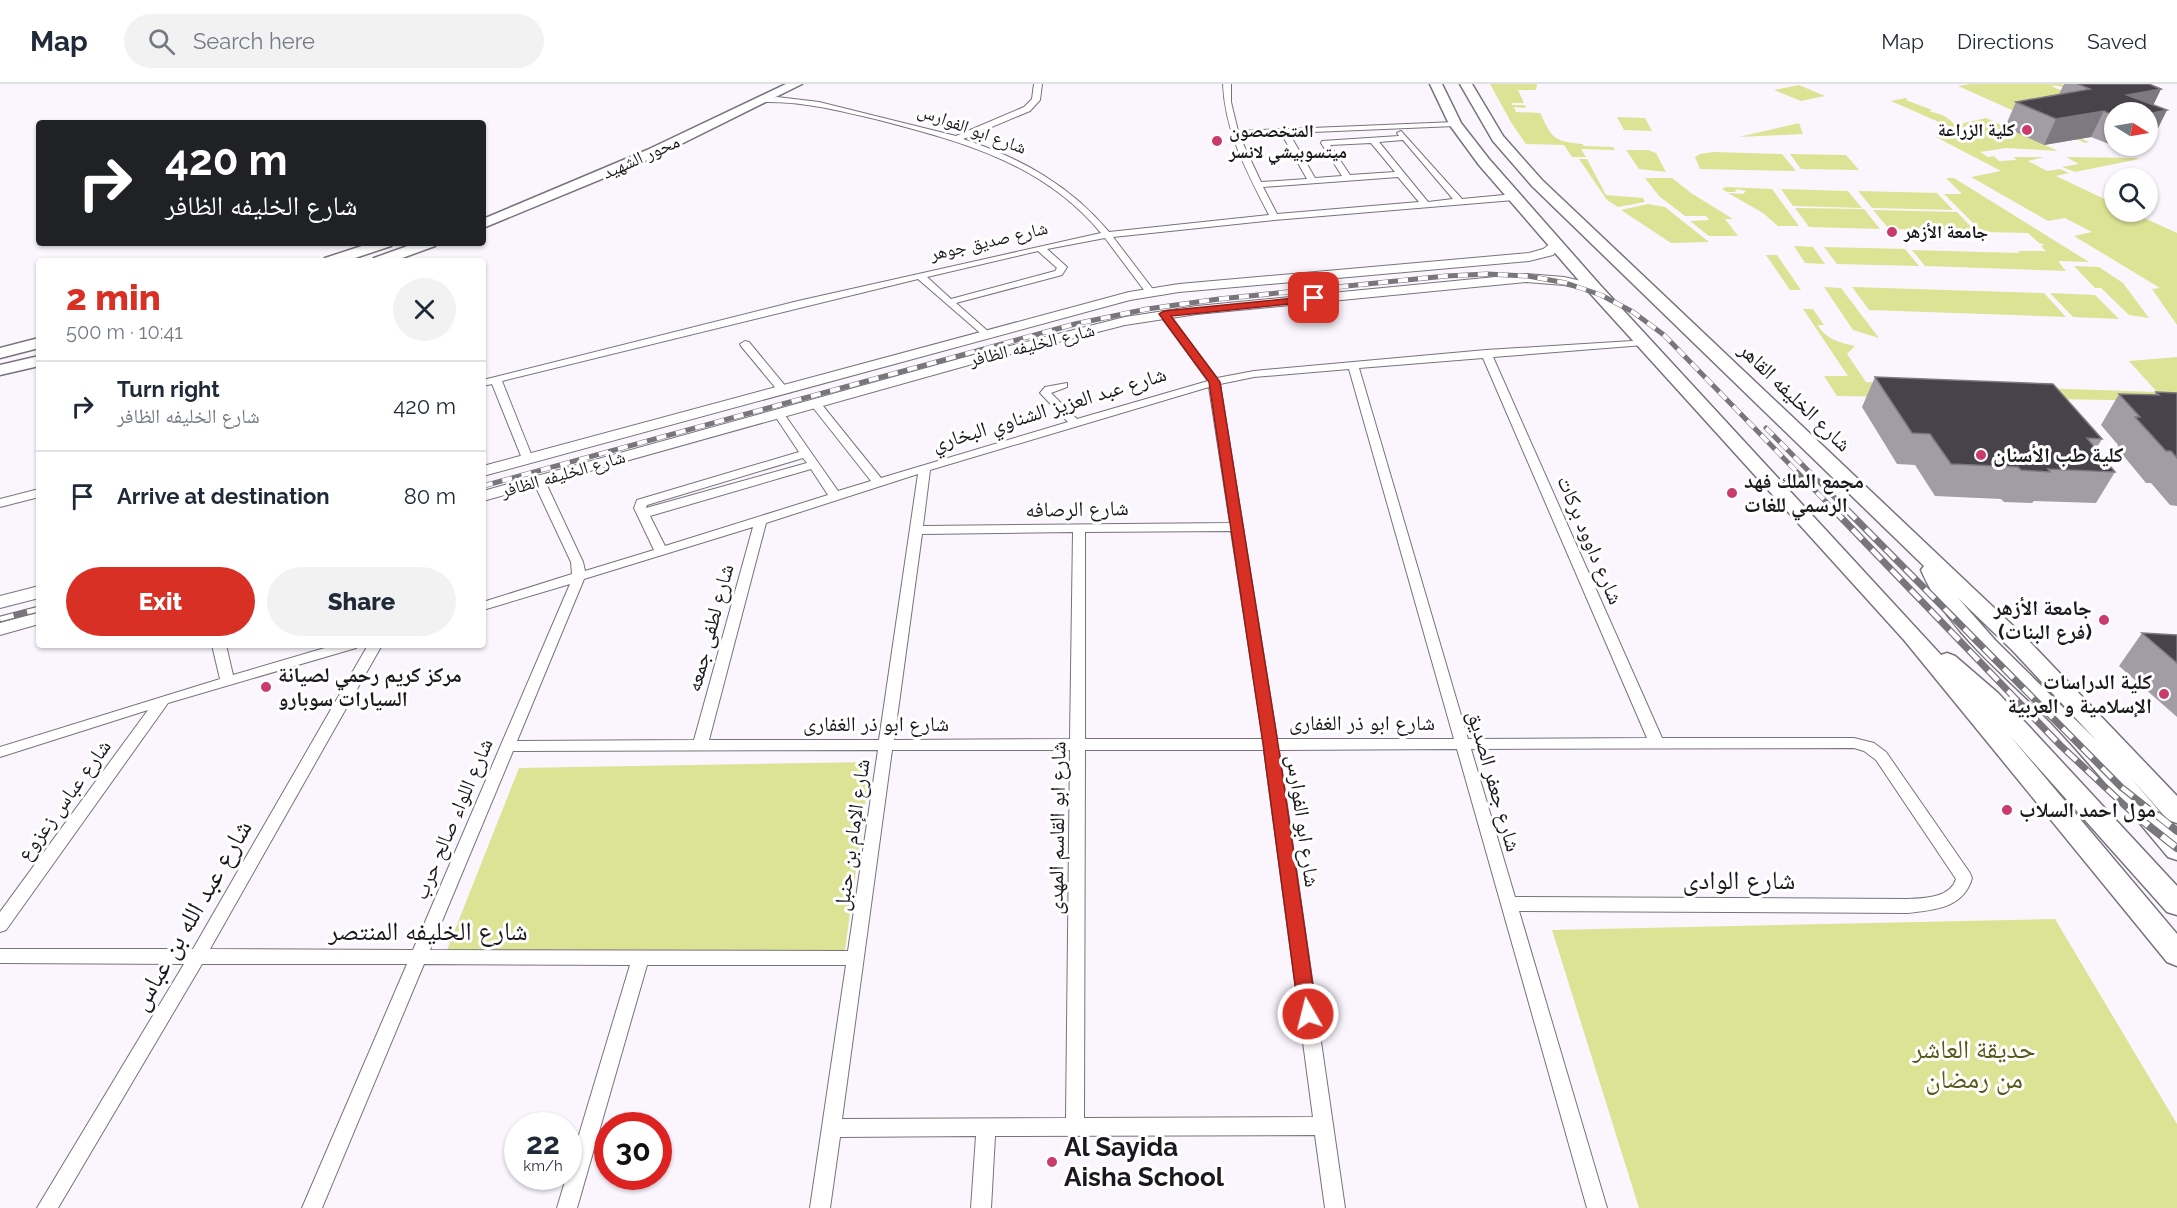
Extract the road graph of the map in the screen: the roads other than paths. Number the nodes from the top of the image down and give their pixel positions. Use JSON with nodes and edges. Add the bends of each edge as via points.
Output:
{"nodes":[{"id":1,"x":772,"y":84,"type":"edge"},
{"id":2,"x":1038,"y":84,"type":"edge"},
{"id":3,"x":1227,"y":84,"type":"edge"},
{"id":4,"x":793,"y":85,"type":"edge"},
{"id":5,"x":1452,"y":87,"type":"edge"},
{"id":6,"x":763,"y":100,"type":"junction"},
{"id":7,"x":802,"y":101,"type":"junction"},
{"id":8,"x":1455,"y":124,"type":"junction"},
{"id":9,"x":1396,"y":126,"type":"junction"},
{"id":10,"x":1284,"y":131,"type":"junction"},
{"id":11,"x":1235,"y":133,"type":"junction"},
{"id":12,"x":1405,"y":138,"type":"junction"},
{"id":13,"x":954,"y":140,"type":"junction"},
{"id":14,"x":1373,"y":140,"type":"junction"},
{"id":15,"x":1400,"y":174,"type":"junction"},
{"id":16,"x":1347,"y":178,"type":"junction"},
{"id":17,"x":1312,"y":181,"type":"junction"},
{"id":18,"x":1258,"y":185,"type":"junction"},
{"id":19,"x":1514,"y":197,"type":"junction"},
{"id":20,"x":1460,"y":202,"type":"junction"},
{"id":21,"x":1426,"y":205,"type":"junction"},
{"id":22,"x":486,"y":208,"type":"edge"},
{"id":23,"x":1274,"y":217,"type":"junction"},
{"id":24,"x":486,"y":223,"type":"edge"},
{"id":25,"x":1106,"y":235,"type":"junction"},
{"id":26,"x":1556,"y":244,"type":"junction"},
{"id":27,"x":377,"y":246,"type":"edge"},
{"id":28,"x":422,"y":246,"type":"edge"},
{"id":29,"x":1040,"y":248,"type":"junction"},
{"id":30,"x":347,"y":256,"type":"junction"},
{"id":31,"x":334,"y":258,"type":"edge"},
{"id":32,"x":340,"y":258,"type":"edge"},
{"id":33,"x":388,"y":258,"type":"edge"},
{"id":34,"x":1518,"y":258,"type":"junction"},
{"id":35,"x":920,"y":276,"type":"junction"},
{"id":36,"x":1539,"y":278,"type":"junction"},
{"id":37,"x":1594,"y":288,"type":"junction"},
{"id":38,"x":1150,"y":292,"type":"junction"},
{"id":39,"x":949,"y":303,"type":"junction"},
{"id":40,"x":1164,"y":314,"type":"junction"},
{"id":41,"x":36,"y":331,"type":"edge"},
{"id":42,"x":986,"y":335,"type":"junction"},
{"id":43,"x":0,"y":340,"type":"edge"},
{"id":44,"x":1644,"y":342,"type":"junction"},
{"id":45,"x":36,"y":344,"type":"edge"},
{"id":46,"x":746,"y":344,"type":"dead end"},
{"id":47,"x":0,"y":353,"type":"edge"},
{"id":48,"x":1486,"y":354,"type":"junction"},
{"id":49,"x":36,"y":362,"type":"edge"},
{"id":50,"x":1353,"y":365,"type":"junction"},
{"id":51,"x":861,"y":369,"type":"junction"},
{"id":52,"x":0,"y":370,"type":"edge"},
{"id":53,"x":496,"y":380,"type":"junction"},
{"id":54,"x":486,"y":382,"type":"edge"},
{"id":55,"x":1214,"y":382,"type":"junction"},
{"id":56,"x":1063,"y":385,"type":"dead end"},
{"id":57,"x":874,"y":387,"type":"junction"},
{"id":58,"x":783,"y":390,"type":"junction"},
{"id":59,"x":815,"y":403,"type":"junction"},
{"id":60,"x":778,"y":413,"type":"junction"},
{"id":61,"x":1075,"y":423,"type":"junction"},
{"id":62,"x":806,"y":454,"type":"junction"},
{"id":63,"x":527,"y":459,"type":"junction"},
{"id":64,"x":814,"y":465,"type":"junction"},
{"id":65,"x":926,"y":468,"type":"junction"},
{"id":66,"x":486,"y":470,"type":"edge"},
{"id":67,"x":538,"y":481,"type":"junction"},
{"id":68,"x":878,"y":482,"type":"junction"},
{"id":69,"x":36,"y":494,"type":"edge"},
{"id":70,"x":486,"y":495,"type":"edge"},
{"id":71,"x":835,"y":496,"type":"junction"},
{"id":72,"x":0,"y":502,"type":"edge"},
{"id":73,"x":644,"y":514,"type":"junction"},
{"id":74,"x":761,"y":521,"type":"junction"},
{"id":75,"x":1237,"y":527,"type":"junction"},
{"id":76,"x":1079,"y":529,"type":"junction"},
{"id":77,"x":917,"y":530,"type":"junction"},
{"id":78,"x":661,"y":552,"type":"junction"},
{"id":79,"x":1930,"y":560,"type":"junction"},
{"id":80,"x":579,"y":577,"type":"junction"},
{"id":81,"x":36,"y":592,"type":"edge"},
{"id":82,"x":0,"y":602,"type":"edge"},
{"id":83,"x":486,"y":605,"type":"edge"},
{"id":84,"x":36,"y":619,"type":"edge"},
{"id":85,"x":0,"y":628,"type":"edge"},
{"id":86,"x":1912,"y":635,"type":"junction"},
{"id":87,"x":220,"y":648,"type":"edge"},
{"id":88,"x":341,"y":648,"type":"edge"},
{"id":89,"x":373,"y":648,"type":"edge"},
{"id":90,"x":227,"y":681,"type":"junction"},
{"id":91,"x":162,"y":700,"type":"junction"},
{"id":92,"x":1656,"y":742,"type":"junction"},
{"id":93,"x":1461,"y":743,"type":"junction"},
{"id":94,"x":1271,"y":744,"type":"junction"},
{"id":95,"x":886,"y":745,"type":"junction"},
{"id":96,"x":1079,"y":745,"type":"junction"},
{"id":97,"x":506,"y":746,"type":"junction"},
{"id":98,"x":700,"y":746,"type":"junction"},
{"id":99,"x":0,"y":752,"type":"edge"},
{"id":100,"x":2172,"y":806,"type":"edge"},
{"id":101,"x":2177,"y":850,"type":"edge"},
{"id":102,"x":1963,"y":885,"type":"joint"},
{"id":103,"x":1509,"y":904,"type":"junction"},
{"id":104,"x":2177,"y":904,"type":"edge"},
{"id":105,"x":0,"y":925,"type":"edge"},
{"id":106,"x":2177,"y":954,"type":"edge"},
{"id":107,"x":0,"y":956,"type":"edge"},
{"id":108,"x":197,"y":957,"type":"junction"},
{"id":109,"x":417,"y":957,"type":"junction"},
{"id":110,"x":641,"y":957,"type":"junction"},
{"id":111,"x":856,"y":958,"type":"junction"},
{"id":112,"x":1324,"y":1126,"type":"junction"},
{"id":113,"x":986,"y":1127,"type":"junction"},
{"id":114,"x":1075,"y":1127,"type":"junction"},
{"id":115,"x":831,"y":1128,"type":"junction"},
{"id":116,"x":48,"y":1208,"type":"edge"},
{"id":117,"x":312,"y":1208,"type":"edge"},
{"id":118,"x":567,"y":1208,"type":"edge"},
{"id":119,"x":820,"y":1208,"type":"edge"},
{"id":120,"x":981,"y":1208,"type":"edge"},
{"id":121,"x":1335,"y":1208,"type":"edge"},
{"id":122,"x":1597,"y":1208,"type":"edge"}],
"edges":[{"from":1,"to":22,"type":"main road","name":"محور الشهيد","via":[[626,152]]},
{"from":2,"to":13,"type":"street","via":[[1036,100],[1027,109]]},
{"from":3,"to":11,"type":"street","via":[[1227,104]]},
{"from":4,"to":6,"type":"main road","name":"محور الشهيد"},
{"from":4,"to":7,"type":"street","via":[[793,96]]},
{"from":5,"to":8,"type":"main road","name":"شارع الخليفه القاهر"},
{"from":5,"to":79,"type":"main road","name":"شارع الخليفه القاهر","via":[[1537,183]]},
{"from":6,"to":7,"type":"street","name":"شارع ابو الفوارس"},
{"from":6,"to":24,"type":"main road","name":"محور الشهيد","via":[[652,153]]},
{"from":7,"to":13,"type":"street","name":"شارع ابو الفوارس"},
{"from":8,"to":9,"type":"street"},
{"from":8,"to":19,"type":"main road","name":"شارع الخليفه القاهر"},
{"from":9,"to":10,"type":"street"},
{"from":9,"to":12,"type":"street"},
{"from":10,"to":11,"type":"street"},
{"from":10,"to":17,"type":"street"},
{"from":11,"to":18,"type":"street"},
{"from":12,"to":14,"type":"street"},
{"from":12,"to":20,"type":"street"},
{"from":13,"to":25,"type":"street","name":"شارع ابو الفوارس","via":[[1009,160],[1059,188]]},
{"from":14,"to":15,"type":"street"},
{"from":14,"to":16,"type":"street","via":[[1325,142]]},
{"from":15,"to":16,"type":"street"},
{"from":15,"to":21,"type":"street"},
{"from":16,"to":17,"type":"street"},
{"from":17,"to":18,"type":"street"},
{"from":18,"to":23,"type":"street"},
{"from":19,"to":20,"type":"street","name":"شارع صديق جوهر"},
{"from":19,"to":26,"type":"main road","name":"شارع الخليفه القاهر"},
{"from":20,"to":21,"type":"street","name":"شارع صديق جوهر"},
{"from":21,"to":23,"type":"street","name":"شارع صديق جوهر"},
{"from":23,"to":25,"type":"street","name":"شارع صديق جوهر"},
{"from":25,"to":29,"type":"street","name":"شارع صديق جوهر"},
{"from":25,"to":38,"type":"street","name":"شارع ابو الفوارس"},
{"from":26,"to":34,"type":"street","name":"شارع الخليفه الظافر","via":[[1542,254]]},
{"from":26,"to":37,"type":"main road","name":"شارع الخليفه القاهر"},
{"from":27,"to":30,"type":"main road"},
{"from":28,"to":33,"type":"main road"},
{"from":29,"to":35,"type":"street","name":"شارع صديق جوهر"},
{"from":29,"to":39,"type":"street","via":[[1062,267],[1059,273]]},
{"from":30,"to":31,"type":"main road"},
{"from":30,"to":32,"type":"main road"},
{"from":34,"to":36,"type":"street","via":[[1538,267]]},
{"from":34,"to":38,"type":"street","name":"شارع الخليفه الظافر"},
{"from":35,"to":39,"type":"street"},
{"from":35,"to":53,"type":"street","name":"شارع صديق جوهر"},
{"from":36,"to":37,"type":"street","name":"شارع الخليفه الظافر"},
{"from":36,"to":40,"type":"street","name":"شارع الخليفه الظافر"},
{"from":37,"to":44,"type":"main road","name":"شارع الخليفه القاهر"},
{"from":38,"to":42,"type":"street","name":"شارع الخليفه الظافر"},
{"from":39,"to":42,"type":"street"},
{"from":40,"to":55,"type":"street","name":"شارع ابو الفوارس"},
{"from":40,"to":57,"type":"street","name":"شارع الخليفه الظافر"},
{"from":41,"to":43,"type":"main road"},
{"from":42,"to":51,"type":"street","name":"شارع الخليفه الظافر"},
{"from":44,"to":48,"type":"street","name":"شارع عبد العزيز الشناوي البخاري"},
{"from":44,"to":86,"type":"main road","name":"شارع الخليفه القاهر"},
{"from":45,"to":47,"type":"main road"},
{"from":46,"to":58,"type":"street"},
{"from":48,"to":50,"type":"street","name":"شارع عبد العزيز الشناوي البخاري"},
{"from":48,"to":92,"type":"street","name":"شارع داوود بركات"},
{"from":49,"to":52,"type":"main road"},
{"from":50,"to":55,"type":"street","name":"شارع عبد العزيز الشناوي البخاري","via":[[1254,374]]},
{"from":50,"to":93,"type":"street","name":"شارع جعفر الصديق"},
{"from":51,"to":57,"type":"street"},
{"from":51,"to":58,"type":"street","name":"شارع الخليفه الظافر"},
{"from":53,"to":54,"type":"street","name":"شارع صديق جوهر"},
{"from":53,"to":63,"type":"street"},
{"from":55,"to":61,"type":"street","name":"شارع عبد العزيز الشناوي البخاري"},
{"from":55,"to":75,"type":"street","name":"شارع ابو الفوارس"},
{"from":56,"to":61,"type":"street","via":[[1046,393]]},
{"from":57,"to":59,"type":"street","name":"شارع الخليفه الظافر"},
{"from":58,"to":63,"type":"street","name":"شارع الخليفه الظافر"},
{"from":59,"to":60,"type":"street","name":"شارع الخليفه الظافر"},
{"from":59,"to":68,"type":"street"},
{"from":60,"to":62,"type":"street"},
{"from":60,"to":67,"type":"street","name":"شارع الخليفه الظافر"},
{"from":61,"to":65,"type":"street","name":"شارع عبد العزيز الشناوي البخاري"},
{"from":62,"to":64,"type":"street"},
{"from":62,"to":73,"type":"street","via":[[645,501],[640,506]]},
{"from":63,"to":66,"type":"street","name":"شارع الخليفه الظافر"},
{"from":64,"to":71,"type":"street"},
{"from":64,"to":73,"type":"street"},
{"from":65,"to":68,"type":"street","name":"شارع عبد العزيز الشناوي البخاري"},
{"from":65,"to":77,"type":"street","name":"شارع الإمام بن حنبل"},
{"from":67,"to":70,"type":"street","name":"شارع الخليفه الظافر"},
{"from":67,"to":80,"type":"street","via":[[578,562]]},
{"from":68,"to":71,"type":"street","name":"شارع عبد العزيز الشناوي البخاري"},
{"from":69,"to":72,"type":"street"},
{"from":71,"to":74,"type":"street","name":"شارع عبد العزيز الشناوي البخاري"},
{"from":73,"to":78,"type":"street"},
{"from":74,"to":78,"type":"street","name":"شارع عبد العزيز الشناوي البخاري"},
{"from":74,"to":98,"type":"street","name":"شارع لطفى جمعه"},
{"from":75,"to":76,"type":"street","name":"شارع الرصافه"},
{"from":75,"to":94,"type":"street","name":"شارع ابو الفوارس"},
{"from":76,"to":77,"type":"street","name":"شارع الرصافه"},
{"from":76,"to":96,"type":"street","name":"شارع ابو القاسم المهدى"},
{"from":77,"to":95,"type":"street","name":"شارع الإمام بن حنبل"},
{"from":78,"to":80,"type":"street","name":"شارع عبد العزيز الشناوي البخاري"},
{"from":79,"to":100,"type":"main road","name":"شارع الخليفه القاهر","via":[[2068,694]]},
{"from":79,"to":101,"type":"main road","via":[[1937,584],[1954,608],[2067,724]]},
{"from":80,"to":83,"type":"street","name":"شارع عبد العزيز الشناوي البخاري"},
{"from":80,"to":97,"type":"street","name":"شارع اللواء صالح حرب"},
{"from":81,"to":82,"type":"street"},
{"from":84,"to":85,"type":"street"},
{"from":86,"to":104,"type":"main road","via":[[1990,699]]},
{"from":86,"to":106,"type":"main road"},
{"from":87,"to":90,"type":"street"},
{"from":88,"to":90,"type":"street"},
{"from":89,"to":108,"type":"street","name":"شارع عبد الله بن عباس"},
{"from":90,"to":91,"type":"street"},
{"from":91,"to":99,"type":"street"},
{"from":91,"to":105,"type":"street","name":"شارع عباس زعزوع"},
{"from":92,"to":93,"type":"street","name":"شارع ابو ذر الغفارى"},
{"from":92,"to":102,"type":"street","name":"شارع ابو ذر الغفارى","via":[[1846,742],[1869,747],[1881,756],[1960,869]]},
{"from":93,"to":94,"type":"street","name":"شارع ابو ذر الغفارى"},
{"from":93,"to":103,"type":"street","name":"شارع جعفر الصديق"},
{"from":94,"to":96,"type":"street","name":"شارع ابو ذر الغفارى"},
{"from":94,"to":112,"type":"street","name":"شارع ابو الفوارس"},
{"from":95,"to":96,"type":"street","name":"شارع ابو ذر الغفارى"},
{"from":95,"to":98,"type":"street","name":"شارع ابو ذر الغفارى"},
{"from":95,"to":111,"type":"street","name":"شارع الإمام بن حنبل"},
{"from":96,"to":114,"type":"street","name":"شارع ابو القاسم المهدى"},
{"from":97,"to":98,"type":"street","name":"شارع ابو ذر الغفارى"},
{"from":97,"to":109,"type":"street","name":"شارع اللواء صالح حرب"},
{"from":102,"to":103,"type":"street","name":"شارع الوادى","via":[[1940,902],[1908,906]]},
{"from":103,"to":122,"type":"street","name":"شارع جعفر الصديق"},
{"from":107,"to":108,"type":"street","name":"شارع الخليفه المنتصر"},
{"from":108,"to":109,"type":"street","name":"شارع الخليفه المنتصر"},
{"from":108,"to":116,"type":"street","name":"شارع عبد الله بن عباس"},
{"from":109,"to":110,"type":"street","name":"شارع الخليفه المنتصر"},
{"from":109,"to":117,"type":"street","name":"شارع اللواء صالح حرب"},
{"from":110,"to":111,"type":"street","name":"شارع الخليفه المنتصر"},
{"from":110,"to":118,"type":"street"},
{"from":111,"to":115,"type":"street","name":"شارع الإمام بن حنبل"},
{"from":112,"to":114,"type":"street"},
{"from":112,"to":121,"type":"street","name":"شارع ابو الفوارس"},
{"from":113,"to":114,"type":"street"},
{"from":113,"to":115,"type":"street"},
{"from":113,"to":120,"type":"street"},
{"from":115,"to":119,"type":"street","name":"شارع الإمام بن حنبل"}]}
